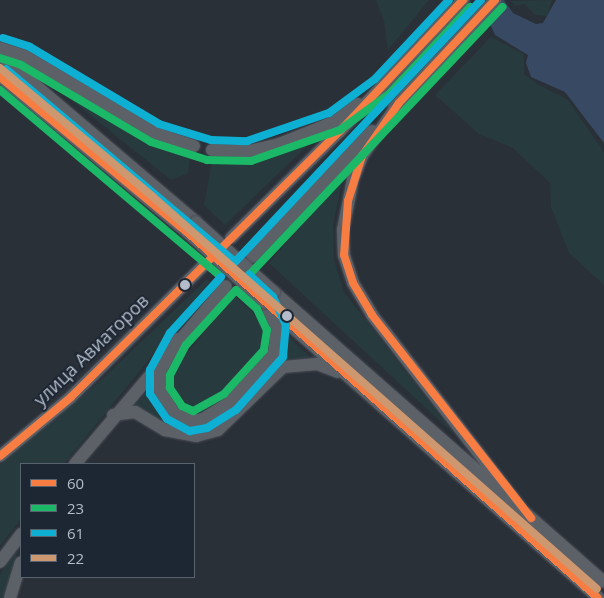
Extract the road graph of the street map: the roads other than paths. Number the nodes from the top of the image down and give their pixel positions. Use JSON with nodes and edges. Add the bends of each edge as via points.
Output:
{"nodes":[{"id":1,"x":463,"y":0,"type":"edge"},
{"id":2,"x":495,"y":0,"type":"edge"},
{"id":3,"x":0,"y":48,"type":"edge"},
{"id":4,"x":0,"y":54,"type":"edge"},
{"id":5,"x":0,"y":77,"type":"edge"},
{"id":6,"x":382,"y":87,"type":"junction"},
{"id":7,"x":399,"y":102,"type":"junction"},
{"id":8,"x":194,"y":146,"type":"dead end"},
{"id":9,"x":212,"y":150,"type":"dead end"},
{"id":10,"x":191,"y":227,"type":"junction"},
{"id":11,"x":231,"y":238,"type":"dead end"},
{"id":12,"x":252,"y":257,"type":"dead end"},
{"id":13,"x":203,"y":266,"type":"dead end"},
{"id":14,"x":226,"y":286,"type":"dead end"},
{"id":15,"x":265,"y":303,"type":"junction"},
{"id":16,"x":178,"y":339,"type":"junction"},
{"id":17,"x":351,"y":378,"type":"junction"},
{"id":18,"x":113,"y":415,"type":"junction"},
{"id":19,"x":0,"y":456,"type":"edge"},
{"id":20,"x":76,"y":463,"type":"edge"},
{"id":21,"x":520,"y":508,"type":"junction"},
{"id":22,"x":20,"y":535,"type":"edge"},
{"id":23,"x":0,"y":562,"type":"edge"},
{"id":24,"x":20,"y":566,"type":"edge"},
{"id":25,"x":604,"y":582,"type":"edge"},
{"id":26,"x":10,"y":598,"type":"edge"},
{"id":27,"x":598,"y":598,"type":"edge"}],
"edges":[{"from":1,"to":6,"type":"main road"},
{"from":2,"to":7,"type":"main road"},
{"from":3,"to":8,"type":"main road","via":[[25,56],[155,133]]},
{"from":4,"to":10,"type":"main road"},
{"from":5,"to":10,"type":"main road"},
{"from":6,"to":9,"type":"main road","via":[[312,132],[249,152]]},
{"from":6,"to":11,"type":"main road"},
{"from":7,"to":12,"type":"main road"},
{"from":7,"to":21,"type":"main road","via":[[362,156],[353,179],[343,230],[344,255],[353,282],[372,315]]},
{"from":10,"to":15,"type":"main road","bridge":true},
{"from":10,"to":21,"type":"main road","bridge":true,"via":[[274,292]]},
{"from":13,"to":19,"type":"main road","name":"улица Авиаторов","via":[[70,398]]},
{"from":14,"to":16,"type":"main road"},
{"from":15,"to":16,"type":"main road","via":[[278,328],[274,354],[230,402],[203,419],[192,420],[175,414],[160,391],[160,372]]},
{"from":15,"to":17,"type":"main road"},
{"from":16,"to":18,"type":"main road"},
{"from":17,"to":18,"type":"main road","via":[[317,364],[282,367],[218,430],[196,436],[165,430],[135,412]]},
{"from":17,"to":27,"type":"main road"},
{"from":18,"to":20,"type":"main road"},
{"from":21,"to":25,"type":"main road"},
{"from":22,"to":23,"type":"main road"},
{"from":24,"to":26,"type":"main road"}]}
